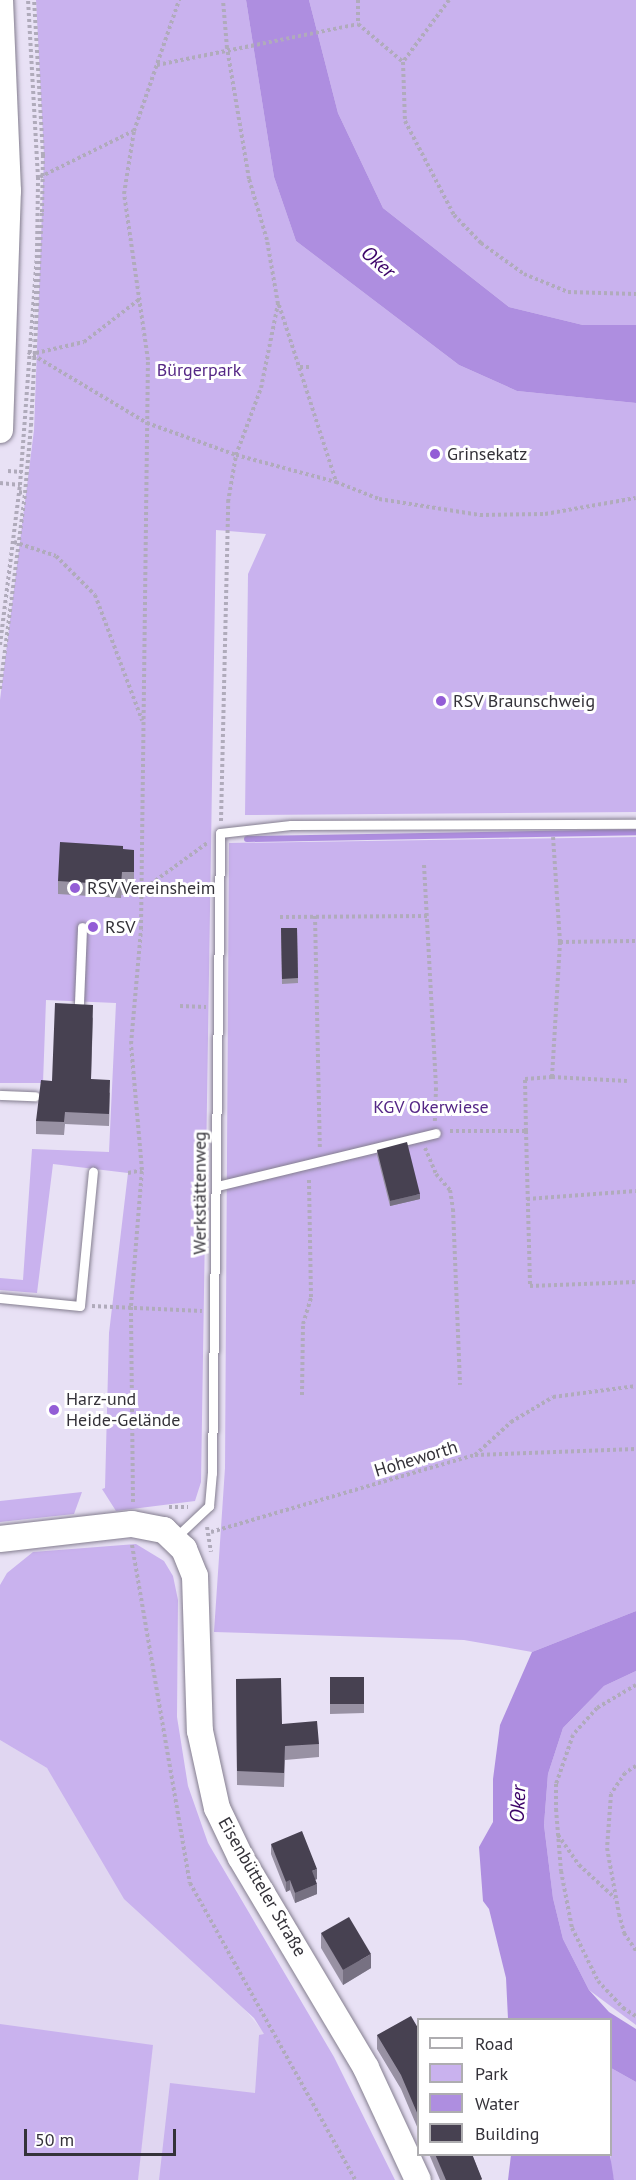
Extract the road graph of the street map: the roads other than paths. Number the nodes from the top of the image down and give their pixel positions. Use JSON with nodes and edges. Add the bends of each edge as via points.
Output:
{"nodes":[{"id":1,"x":0,"y":0,"type":"edge"},
{"id":2,"x":1,"y":388,"type":"edge"},
{"id":3,"x":0,"y":430,"type":"edge"},
{"id":4,"x":636,"y":824,"type":"edge"},
{"id":5,"x":82,"y":927,"type":"dead end"},
{"id":6,"x":79,"y":1003,"type":"edge"},
{"id":7,"x":0,"y":1095,"type":"edge"},
{"id":8,"x":35,"y":1096,"type":"dead end"},
{"id":9,"x":436,"y":1133,"type":"road end"},
{"id":10,"x":93,"y":1172,"type":"dead end"},
{"id":11,"x":217,"y":1186,"type":"junction"},
{"id":12,"x":0,"y":1298,"type":"edge"},
{"id":13,"x":175,"y":1538,"type":"junction"},
{"id":14,"x":0,"y":1539,"type":"edge"},
{"id":15,"x":418,"y":2180,"type":"edge"}],
"edges":[{"from":1,"to":2,"type":"street","via":[[8,190]]},
{"from":2,"to":3,"type":"street"},
{"from":4,"to":11,"type":"lane","name":"Werkstättenweg","via":[[291,825],[220,833]]},
{"from":5,"to":6,"type":"lane"},
{"from":7,"to":8,"type":"lane"},
{"from":9,"to":11,"type":"lane"},
{"from":10,"to":12,"type":"lane","via":[[80,1306]]},
{"from":11,"to":13,"type":"lane","name":"Werkstättenweg","via":[[209,1506]]},
{"from":13,"to":14,"type":"street","via":[[132,1518]]},
{"from":13,"to":15,"type":"street","name":"Eisenbütteler Straße","via":[[195,1576],[200,1731],[217,1808],[242,1858],[366,2068]]}]}
